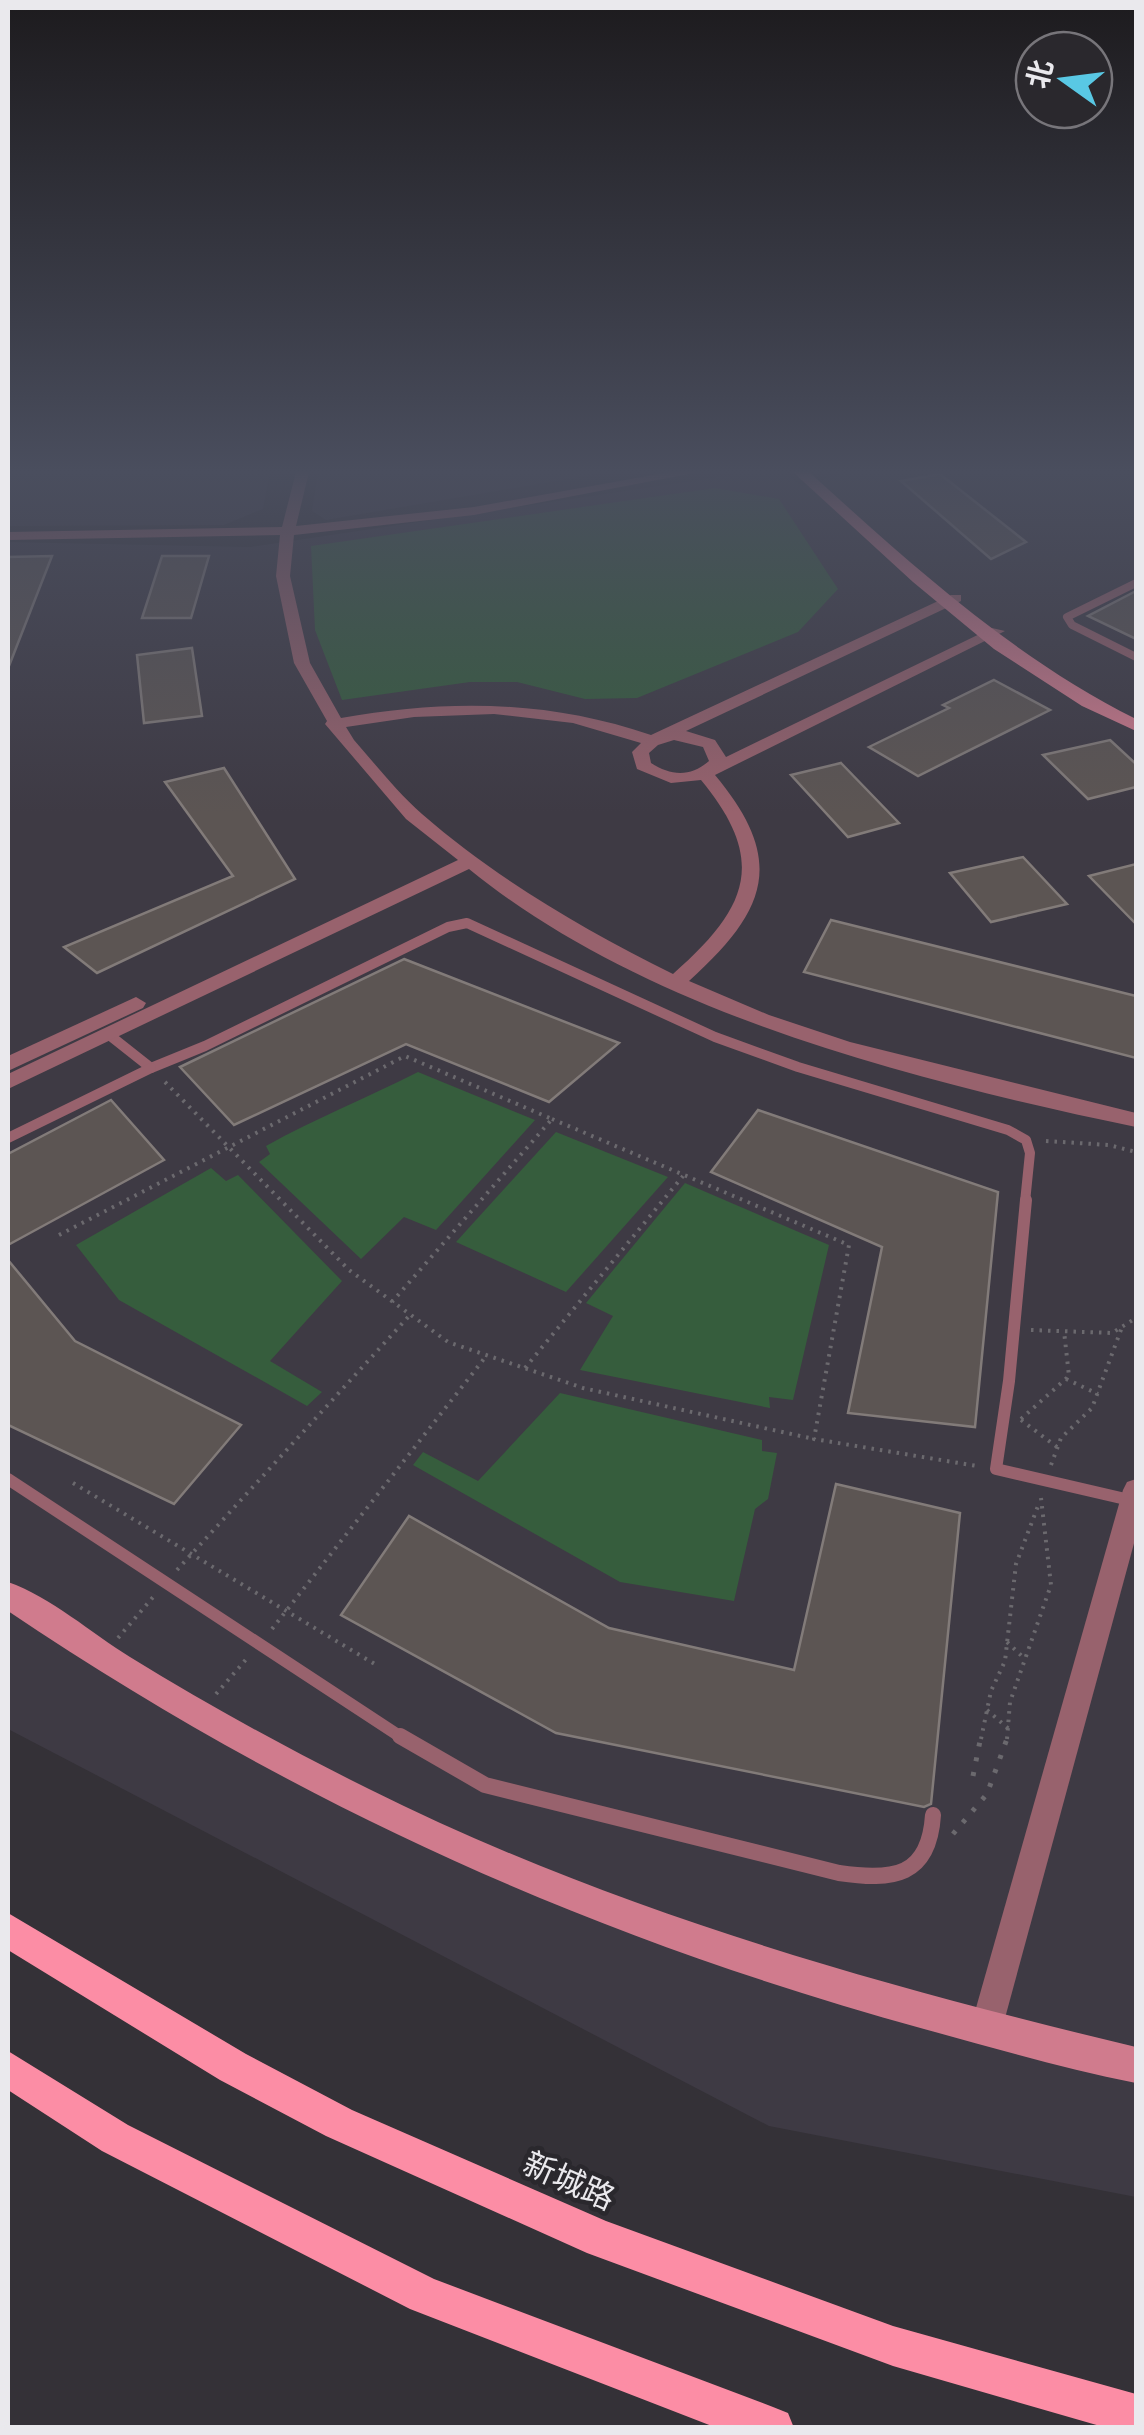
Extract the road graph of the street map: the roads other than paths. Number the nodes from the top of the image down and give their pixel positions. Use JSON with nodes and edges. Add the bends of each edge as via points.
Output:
{"nodes":[{"id":1,"x":285,"y":586,"type":"edge"},
{"id":2,"x":932,"y":586,"type":"edge"},
{"id":3,"x":934,"y":586,"type":"edge"},
{"id":4,"x":1130,"y":586,"type":"edge"},
{"id":5,"x":950,"y":601,"type":"junction"},
{"id":6,"x":992,"y":634,"type":"junction"},
{"id":7,"x":1136,"y":656,"type":"edge"},
{"id":8,"x":1136,"y":715,"type":"edge"},
{"id":9,"x":333,"y":724,"type":"junction"},
{"id":10,"x":1136,"y":726,"type":"edge"},
{"id":11,"x":652,"y":741,"type":"junction"},
{"id":12,"x":705,"y":774,"type":"junction"},
{"id":13,"x":462,"y":857,"type":"junction"},
{"id":14,"x":677,"y":981,"type":"junction"},
{"id":15,"x":108,"y":1034,"type":"junction"},
{"id":16,"x":8,"y":1064,"type":"edge"},
{"id":17,"x":151,"y":1068,"type":"junction"},
{"id":18,"x":8,"y":1082,"type":"edge"},
{"id":19,"x":1136,"y":1120,"type":"edge"},
{"id":20,"x":8,"y":1138,"type":"edge"},
{"id":21,"x":8,"y":1479,"type":"edge"},
{"id":22,"x":1135,"y":1495,"type":"edge"},
{"id":23,"x":8,"y":1596,"type":"edge"},
{"id":24,"x":933,"y":1815,"type":"dead end"},
{"id":25,"x":8,"y":1930,"type":"edge"},
{"id":26,"x":986,"y":2029,"type":"junction"},
{"id":27,"x":1136,"y":2065,"type":"edge"},
{"id":28,"x":8,"y":2069,"type":"edge"},
{"id":29,"x":1136,"y":2415,"type":"edge"},
{"id":30,"x":772,"y":2428,"type":"edge"}],
"edges":[{"from":1,"to":9,"type":"street","via":[[290,626]]},
{"from":2,"to":5,"type":"main road"},
{"from":3,"to":5,"type":"main road"},
{"from":4,"to":7,"type":"lane","via":[[1067,616],[1072,625]]},
{"from":5,"to":6,"type":"main road"},
{"from":5,"to":11,"type":"street"},
{"from":6,"to":8,"type":"main road"},
{"from":6,"to":10,"type":"main road","via":[[1063,688]]},
{"from":6,"to":12,"type":"street"},
{"from":9,"to":11,"type":"street","via":[[439,708],[511,707],[591,720]]},
{"from":9,"to":13,"type":"street","via":[[385,790]]},
{"from":11,"to":12,"type":"street","via":[[640,752],[650,770],[683,778]]},
{"from":11,"to":12,"type":"street","via":[[686,736],[708,742],[718,762]]},
{"from":12,"to":14,"type":"street","via":[[743,820],[752,850],[750,882],[719,943]]},
{"from":13,"to":14,"type":"street","via":[[595,941]]},
{"from":13,"to":15,"type":"street"},
{"from":13,"to":16,"type":"street"},
{"from":14,"to":19,"type":"street","via":[[842,1047]]},
{"from":15,"to":17,"type":"lane"},
{"from":15,"to":18,"type":"street"},
{"from":17,"to":20,"type":"lane"},
{"from":17,"to":22,"type":"lane","via":[[467,923],[715,1037],[1008,1130],[1026,1140],[1030,1153],[996,1469]]},
{"from":21,"to":24,"type":"lane","via":[[258,1646],[485,1785],[878,1880],[909,1867],[928,1848]]},
{"from":22,"to":26,"type":"street"},
{"from":23,"to":26,"type":"main road","via":[[332,1787],[484,1860],[755,1959]]},
{"from":25,"to":29,"type":"main road","name":"新城路","via":[[339,2123],[601,2239],[892,2346]]},
{"from":26,"to":27,"type":"main road"},
{"from":28,"to":30,"type":"main road","via":[[115,2138],[424,2295]]}]}
